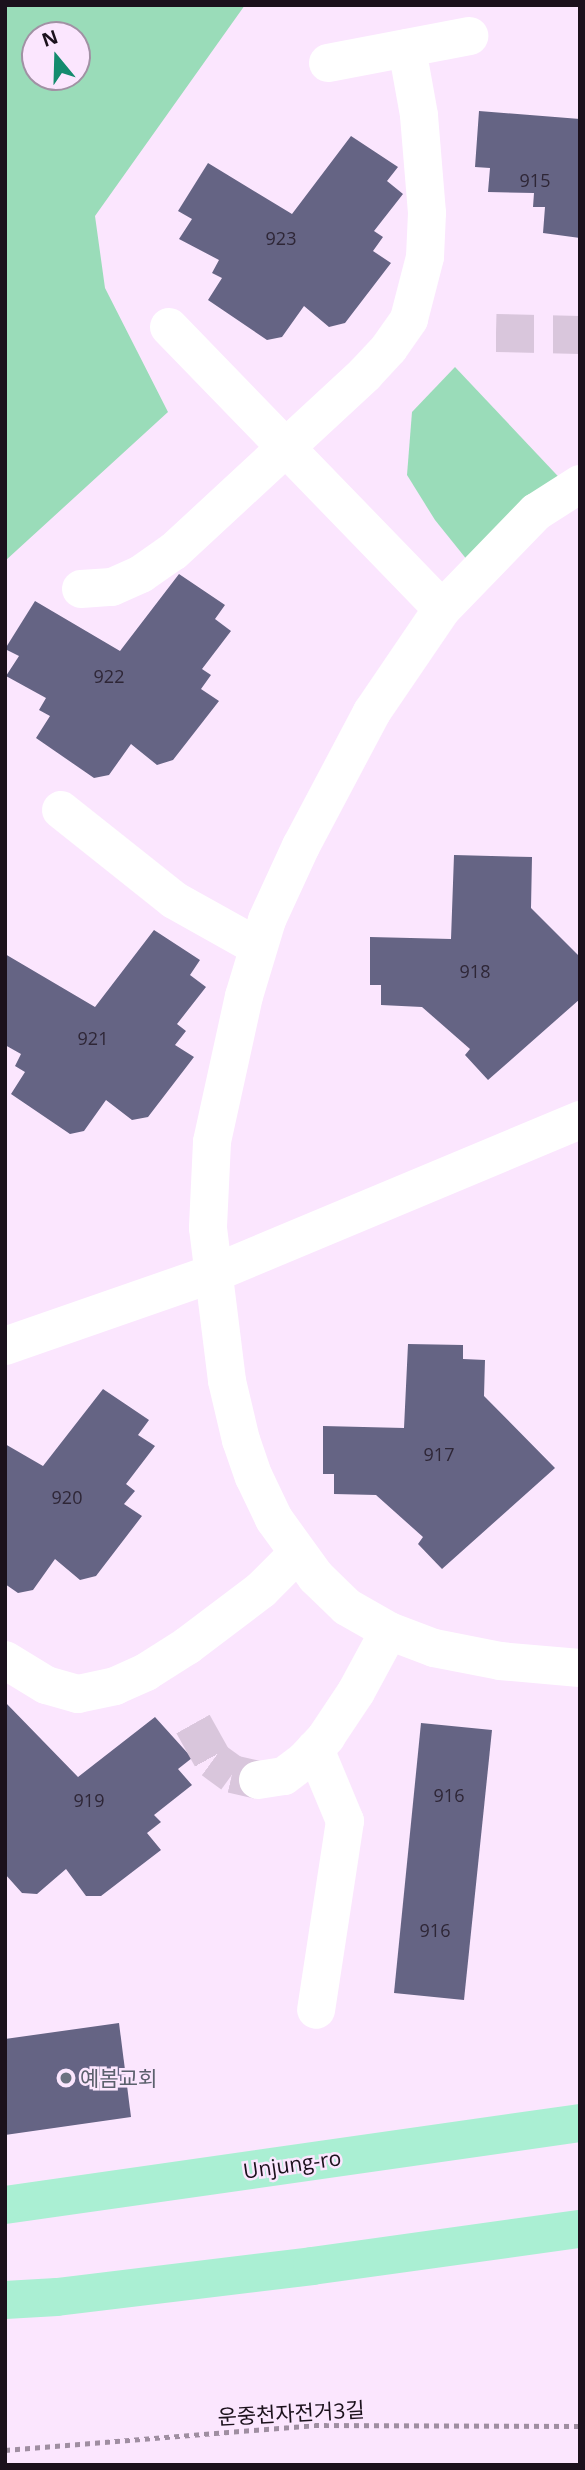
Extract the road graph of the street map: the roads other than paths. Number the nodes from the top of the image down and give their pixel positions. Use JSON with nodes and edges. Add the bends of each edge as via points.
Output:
{"nodes":[{"id":1,"x":469,"y":36,"type":"dead end"},
{"id":2,"x":407,"y":48,"type":"junction"},
{"id":3,"x":328,"y":63,"type":"dead end"},
{"id":4,"x":169,"y":327,"type":"dead end"},
{"id":5,"x":285,"y":447,"type":"junction"},
{"id":6,"x":580,"y":484,"type":"edge"},
{"id":7,"x":81,"y":589,"type":"dead end"},
{"id":8,"x":442,"y":609,"type":"junction"},
{"id":9,"x":61,"y":810,"type":"dead end"},
{"id":10,"x":258,"y":947,"type":"junction"},
{"id":11,"x":580,"y":1120,"type":"edge"},
{"id":12,"x":212,"y":1274,"type":"junction"},
{"id":13,"x":5,"y":1346,"type":"edge"},
{"id":14,"x":297,"y":1554,"type":"junction"},
{"id":15,"x":389,"y":1631,"type":"junction"},
{"id":16,"x":5,"y":1660,"type":"edge"},
{"id":17,"x":580,"y":1668,"type":"edge"},
{"id":18,"x":315,"y":1749,"type":"junction"},
{"id":19,"x":258,"y":1780,"type":"tunnel mouth"},
{"id":20,"x":316,"y":2010,"type":"dead end"},
{"id":21,"x":580,"y":2123,"type":"edge"},
{"id":22,"x":5,"y":2205,"type":"edge"},
{"id":23,"x":580,"y":2230,"type":"edge"},
{"id":24,"x":5,"y":2300,"type":"edge"}],
"edges":[{"from":1,"to":2,"type":"lane"},
{"from":2,"to":3,"type":"lane"},
{"from":2,"to":5,"type":"lane","via":[[419,116],[427,214],[425,257],[408,318],[365,374]]},
{"from":4,"to":5,"type":"lane"},
{"from":5,"to":7,"type":"lane","via":[[173,552],[112,587]]},
{"from":5,"to":8,"type":"lane"},
{"from":6,"to":8,"type":"lane","via":[[536,512]]},
{"from":8,"to":10,"type":"lane","via":[[372,712],[337,775],[300,846]]},
{"from":9,"to":10,"type":"lane","via":[[174,900]]},
{"from":10,"to":12,"type":"lane","via":[[212,1142],[208,1228]]},
{"from":11,"to":12,"type":"lane"},
{"from":12,"to":13,"type":"lane"},
{"from":12,"to":14,"type":"lane","via":[[226,1381],[241,1440],[274,1518]]},
{"from":14,"to":15,"type":"lane","via":[[347,1607]]},
{"from":14,"to":16,"type":"lane","via":[[261,1590],[187,1646],[114,1686],[78,1694],[46,1685]]},
{"from":15,"to":17,"type":"lane","via":[[434,1648],[500,1661]]},
{"from":15,"to":18,"type":"lane","via":[[356,1692]]},
{"from":18,"to":19,"type":"lane","via":[[284,1776]]},
{"from":18,"to":20,"type":"lane","via":[[345,1821]]},
{"from":21,"to":22,"type":"main road","name":"Unjung-ro"},
{"from":23,"to":24,"type":"main road"}]}
